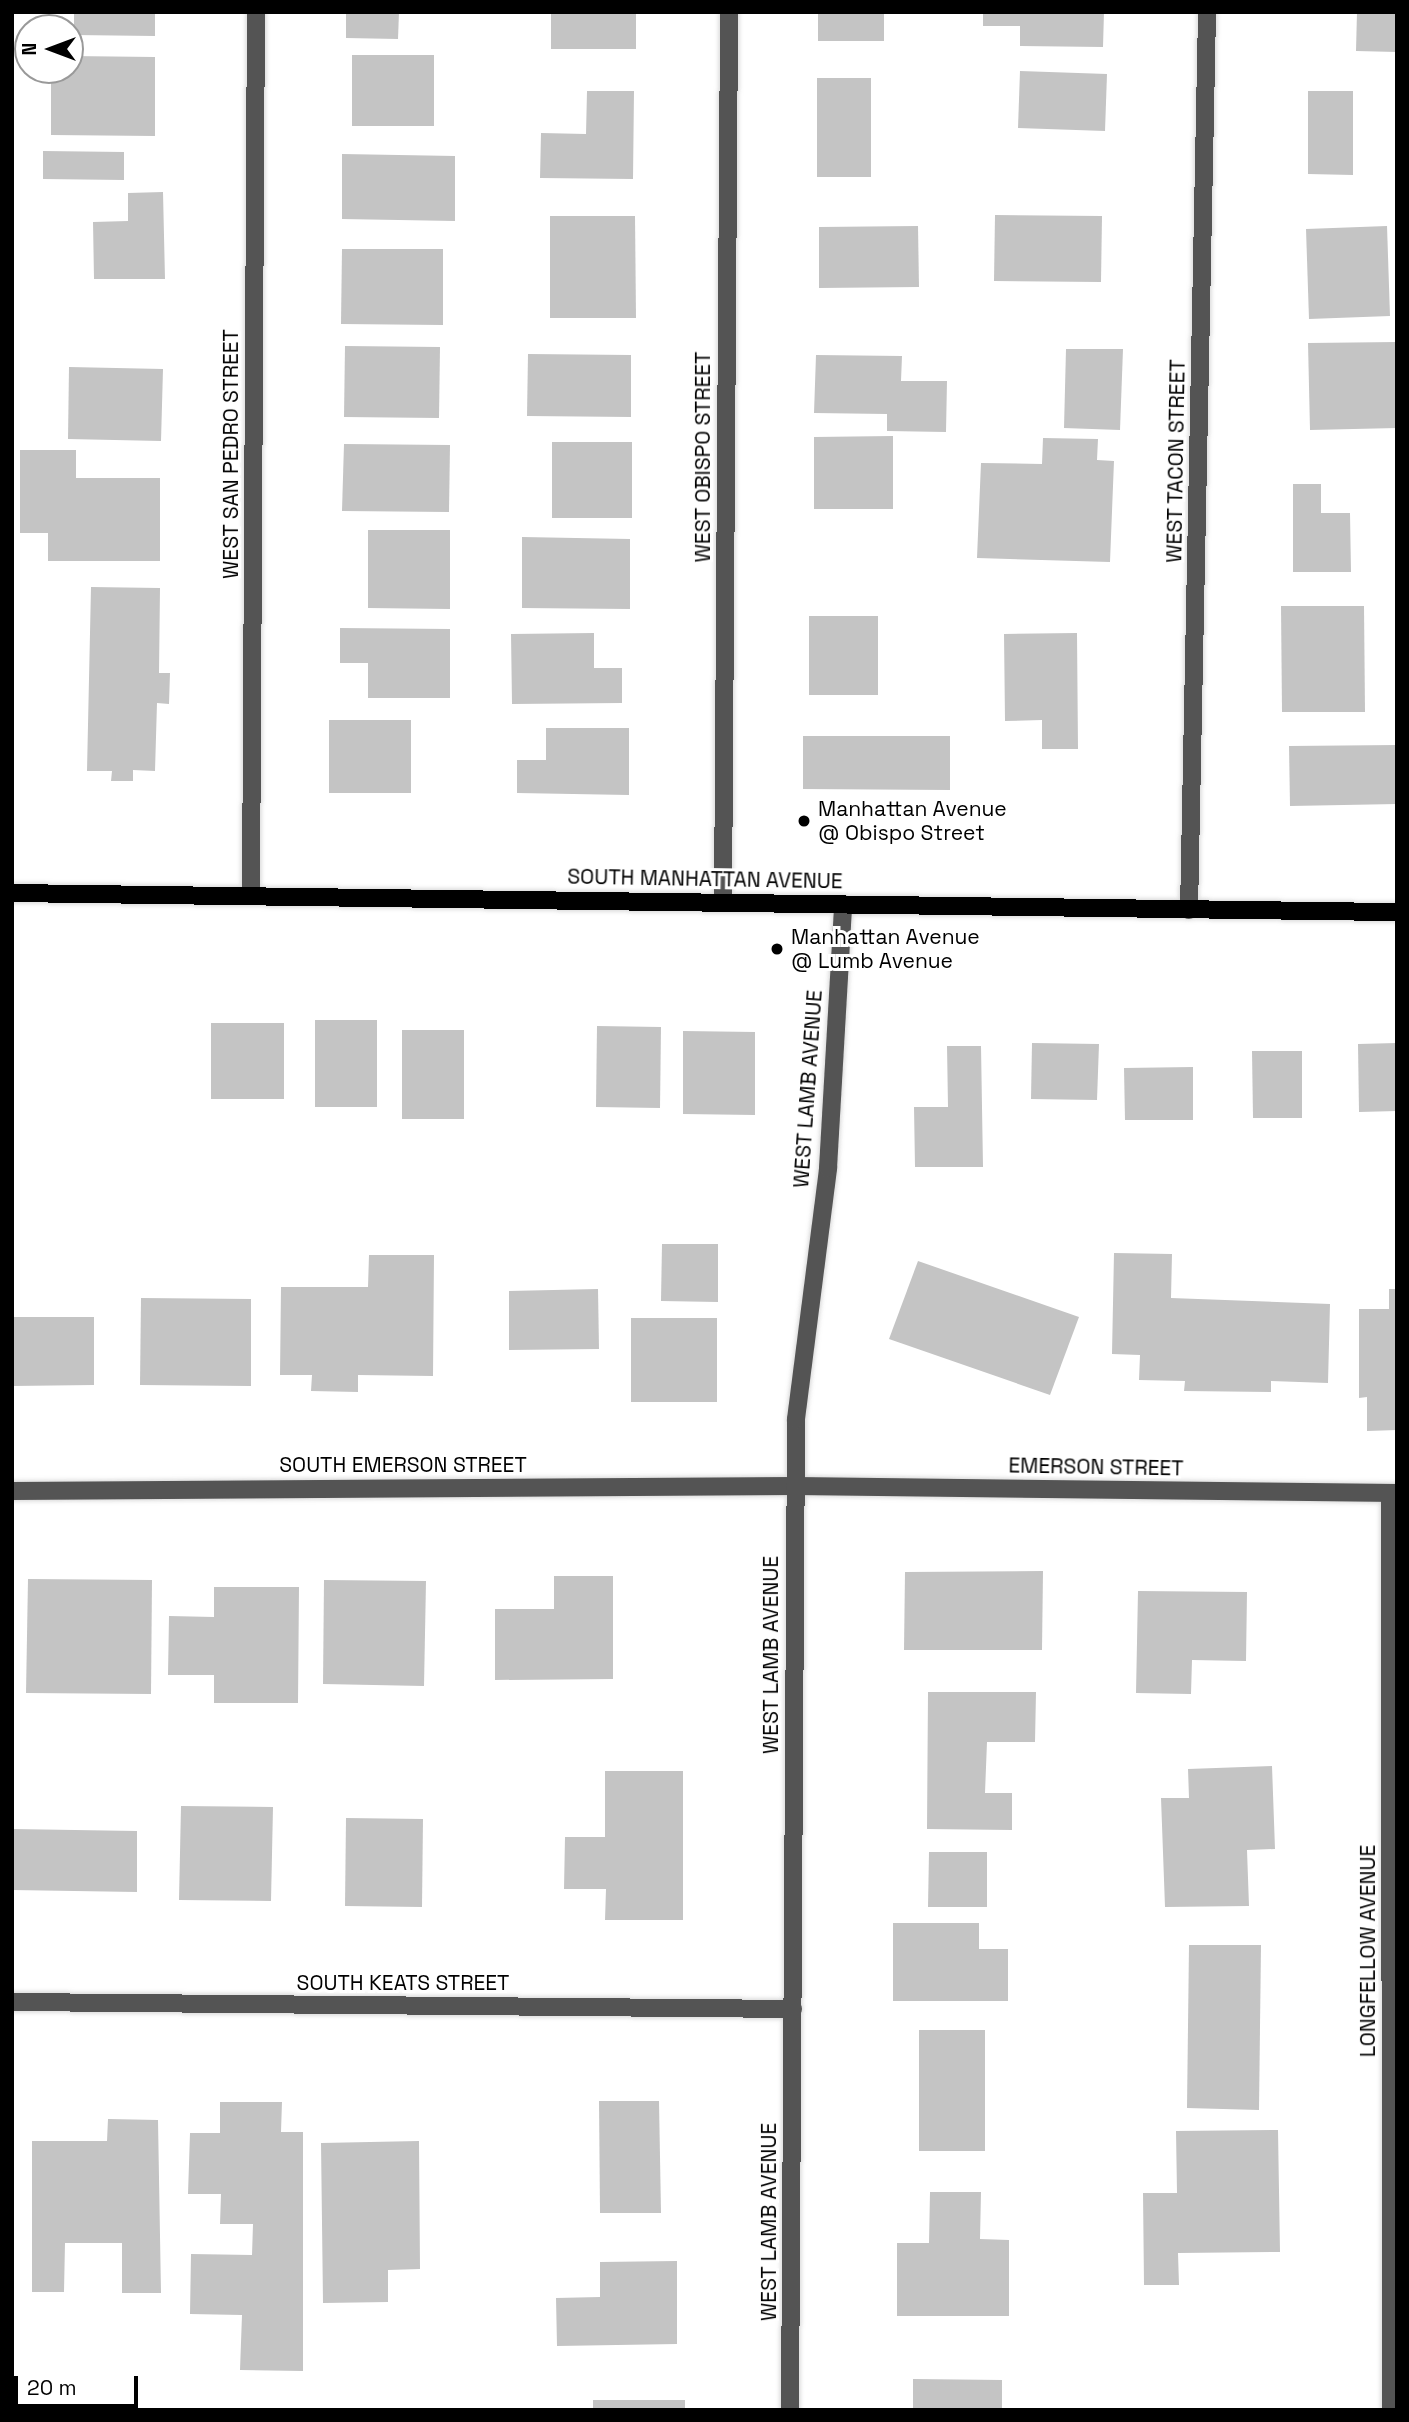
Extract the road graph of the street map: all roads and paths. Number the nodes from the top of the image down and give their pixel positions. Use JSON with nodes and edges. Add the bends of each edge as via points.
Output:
{"nodes":[{"id":1,"x":256,"y":12,"type":"edge"},
{"id":2,"x":729,"y":12,"type":"edge"},
{"id":3,"x":1207,"y":12,"type":"edge"},
{"id":4,"x":12,"y":893,"type":"edge"},
{"id":5,"x":251,"y":896,"type":"junction"},
{"id":6,"x":723,"y":902,"type":"junction"},
{"id":7,"x":843,"y":904,"type":"junction"},
{"id":8,"x":1189,"y":910,"type":"junction"},
{"id":9,"x":1397,"y":912,"type":"edge"},
{"id":10,"x":795,"y":1486,"type":"junction"},
{"id":11,"x":12,"y":1491,"type":"edge"},
{"id":12,"x":1393,"y":1493,"type":"edge"},
{"id":13,"x":12,"y":2002,"type":"edge"},
{"id":14,"x":793,"y":2008,"type":"junction"},
{"id":15,"x":790,"y":2410,"type":"edge"},
{"id":16,"x":1391,"y":2410,"type":"edge"}],
"edges":[{"from":1,"to":5,"type":"street","name":"WEST SAN PEDRO STREET"},
{"from":2,"to":6,"type":"street","name":"WEST OBISPO STREET"},
{"from":3,"to":8,"type":"street","name":"WEST TACON STREET"},
{"from":4,"to":5,"type":"main road","name":"SOUTH MANHATTAN AVENUE"},
{"from":5,"to":6,"type":"main road","name":"SOUTH MANHATTAN AVENUE"},
{"from":6,"to":7,"type":"main road","name":"SOUTH MANHATTAN AVENUE"},
{"from":7,"to":8,"type":"main road","name":"SOUTH MANHATTAN AVENUE"},
{"from":7,"to":10,"type":"street","name":"WEST LAMB AVENUE","via":[[828,1168],[796,1419]]},
{"from":8,"to":9,"type":"main road","name":"SOUTH MANHATTAN AVENUE"},
{"from":10,"to":11,"type":"street","name":"SOUTH EMERSON STREET"},
{"from":10,"to":12,"type":"street","name":"EMERSON STREET"},
{"from":10,"to":14,"type":"street","name":"WEST LAMB AVENUE"},
{"from":12,"to":16,"type":"street","name":"LONGFELLOW AVENUE"},
{"from":13,"to":14,"type":"street","name":"SOUTH KEATS STREET"},
{"from":14,"to":15,"type":"street","name":"WEST LAMB AVENUE"}]}
